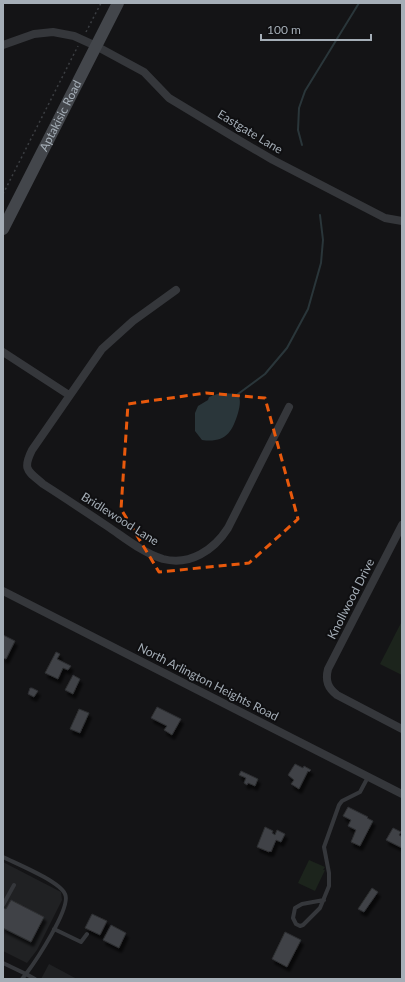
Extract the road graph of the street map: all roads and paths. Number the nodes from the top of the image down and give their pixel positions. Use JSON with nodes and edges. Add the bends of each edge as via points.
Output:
{"nodes":[{"id":1,"x":101,"y":3,"type":"edge"},
{"id":2,"x":118,"y":3,"type":"edge"},
{"id":3,"x":82,"y":40,"type":"junction"},
{"id":4,"x":3,"y":45,"type":"edge"},
{"id":5,"x":96,"y":46,"type":"junction"},
{"id":6,"x":3,"y":194,"type":"edge"},
{"id":7,"x":402,"y":220,"type":"edge"},
{"id":8,"x":3,"y":228,"type":"edge"},
{"id":9,"x":176,"y":290,"type":"dead end"},
{"id":10,"x":3,"y":352,"type":"edge"},
{"id":11,"x":69,"y":395,"type":"junction"},
{"id":12,"x":289,"y":407,"type":"dead end"},
{"id":13,"x":402,"y":527,"type":"edge"},
{"id":14,"x":3,"y":591,"type":"edge"},
{"id":15,"x":402,"y":729,"type":"edge"},
{"id":16,"x":368,"y":777,"type":"junction"},
{"id":17,"x":402,"y":794,"type":"edge"},
{"id":18,"x":3,"y":857,"type":"edge"},
{"id":19,"x":14,"y":885,"type":"dead end"},
{"id":20,"x":324,"y":900,"type":"junction"},
{"id":21,"x":3,"y":906,"type":"edge"},
{"id":22,"x":54,"y":929,"type":"junction"},
{"id":23,"x":87,"y":934,"type":"dead end"},
{"id":24,"x":3,"y":963,"type":"edge"},
{"id":25,"x":26,"y":974,"type":"junction"},
{"id":26,"x":22,"y":979,"type":"edge"},
{"id":27,"x":35,"y":979,"type":"edge"}],
"edges":[{"from":1,"to":3,"type":"path"},
{"from":2,"to":5,"type":"main road","name":"Aptakisic Road"},
{"from":3,"to":4,"type":"street","name":"Eastgate Lane","via":[[53,32],[34,34]]},
{"from":3,"to":5,"type":"street","name":"Eastgate Lane"},
{"from":3,"to":6,"type":"path"},
{"from":5,"to":7,"type":"street","name":"Eastgate Lane","via":[[144,72],[169,98],[273,160],[385,218]]},
{"from":5,"to":8,"type":"main road","name":"Aptakisic Road"},
{"from":9,"to":11,"type":"street","via":[[133,321],[102,349]]},
{"from":10,"to":11,"type":"street"},
{"from":11,"to":12,"type":"street","name":"Bridlewood Lane","via":[[32,450],[27,460],[27,469],[43,484],[142,549],[171,560],[198,556],[215,546],[222,538]]},
{"from":13,"to":15,"type":"street","name":"Knollwood Drive","via":[[328,669],[326,678],[328,685],[337,695]]},
{"from":14,"to":16,"type":"street","name":"North Arlington Heights Road"},
{"from":16,"to":17,"type":"street","name":"North Arlington Heights Road"},
{"from":16,"to":20,"type":"lane","via":[[360,792],[341,802],[324,844],[330,882]]},
{"from":18,"to":22,"type":"lane","via":[[58,885],[66,894],[66,904]]},
{"from":19,"to":21,"type":"lane"},
{"from":20,"to":20,"type":"lane","via":[[303,925],[296,924],[293,918],[295,908]]},
{"from":22,"to":23,"type":"lane","via":[[81,942]]},
{"from":22,"to":25,"type":"lane"},
{"from":24,"to":25,"type":"lane"},
{"from":25,"to":26,"type":"lane"},
{"from":25,"to":27,"type":"lane"}]}
